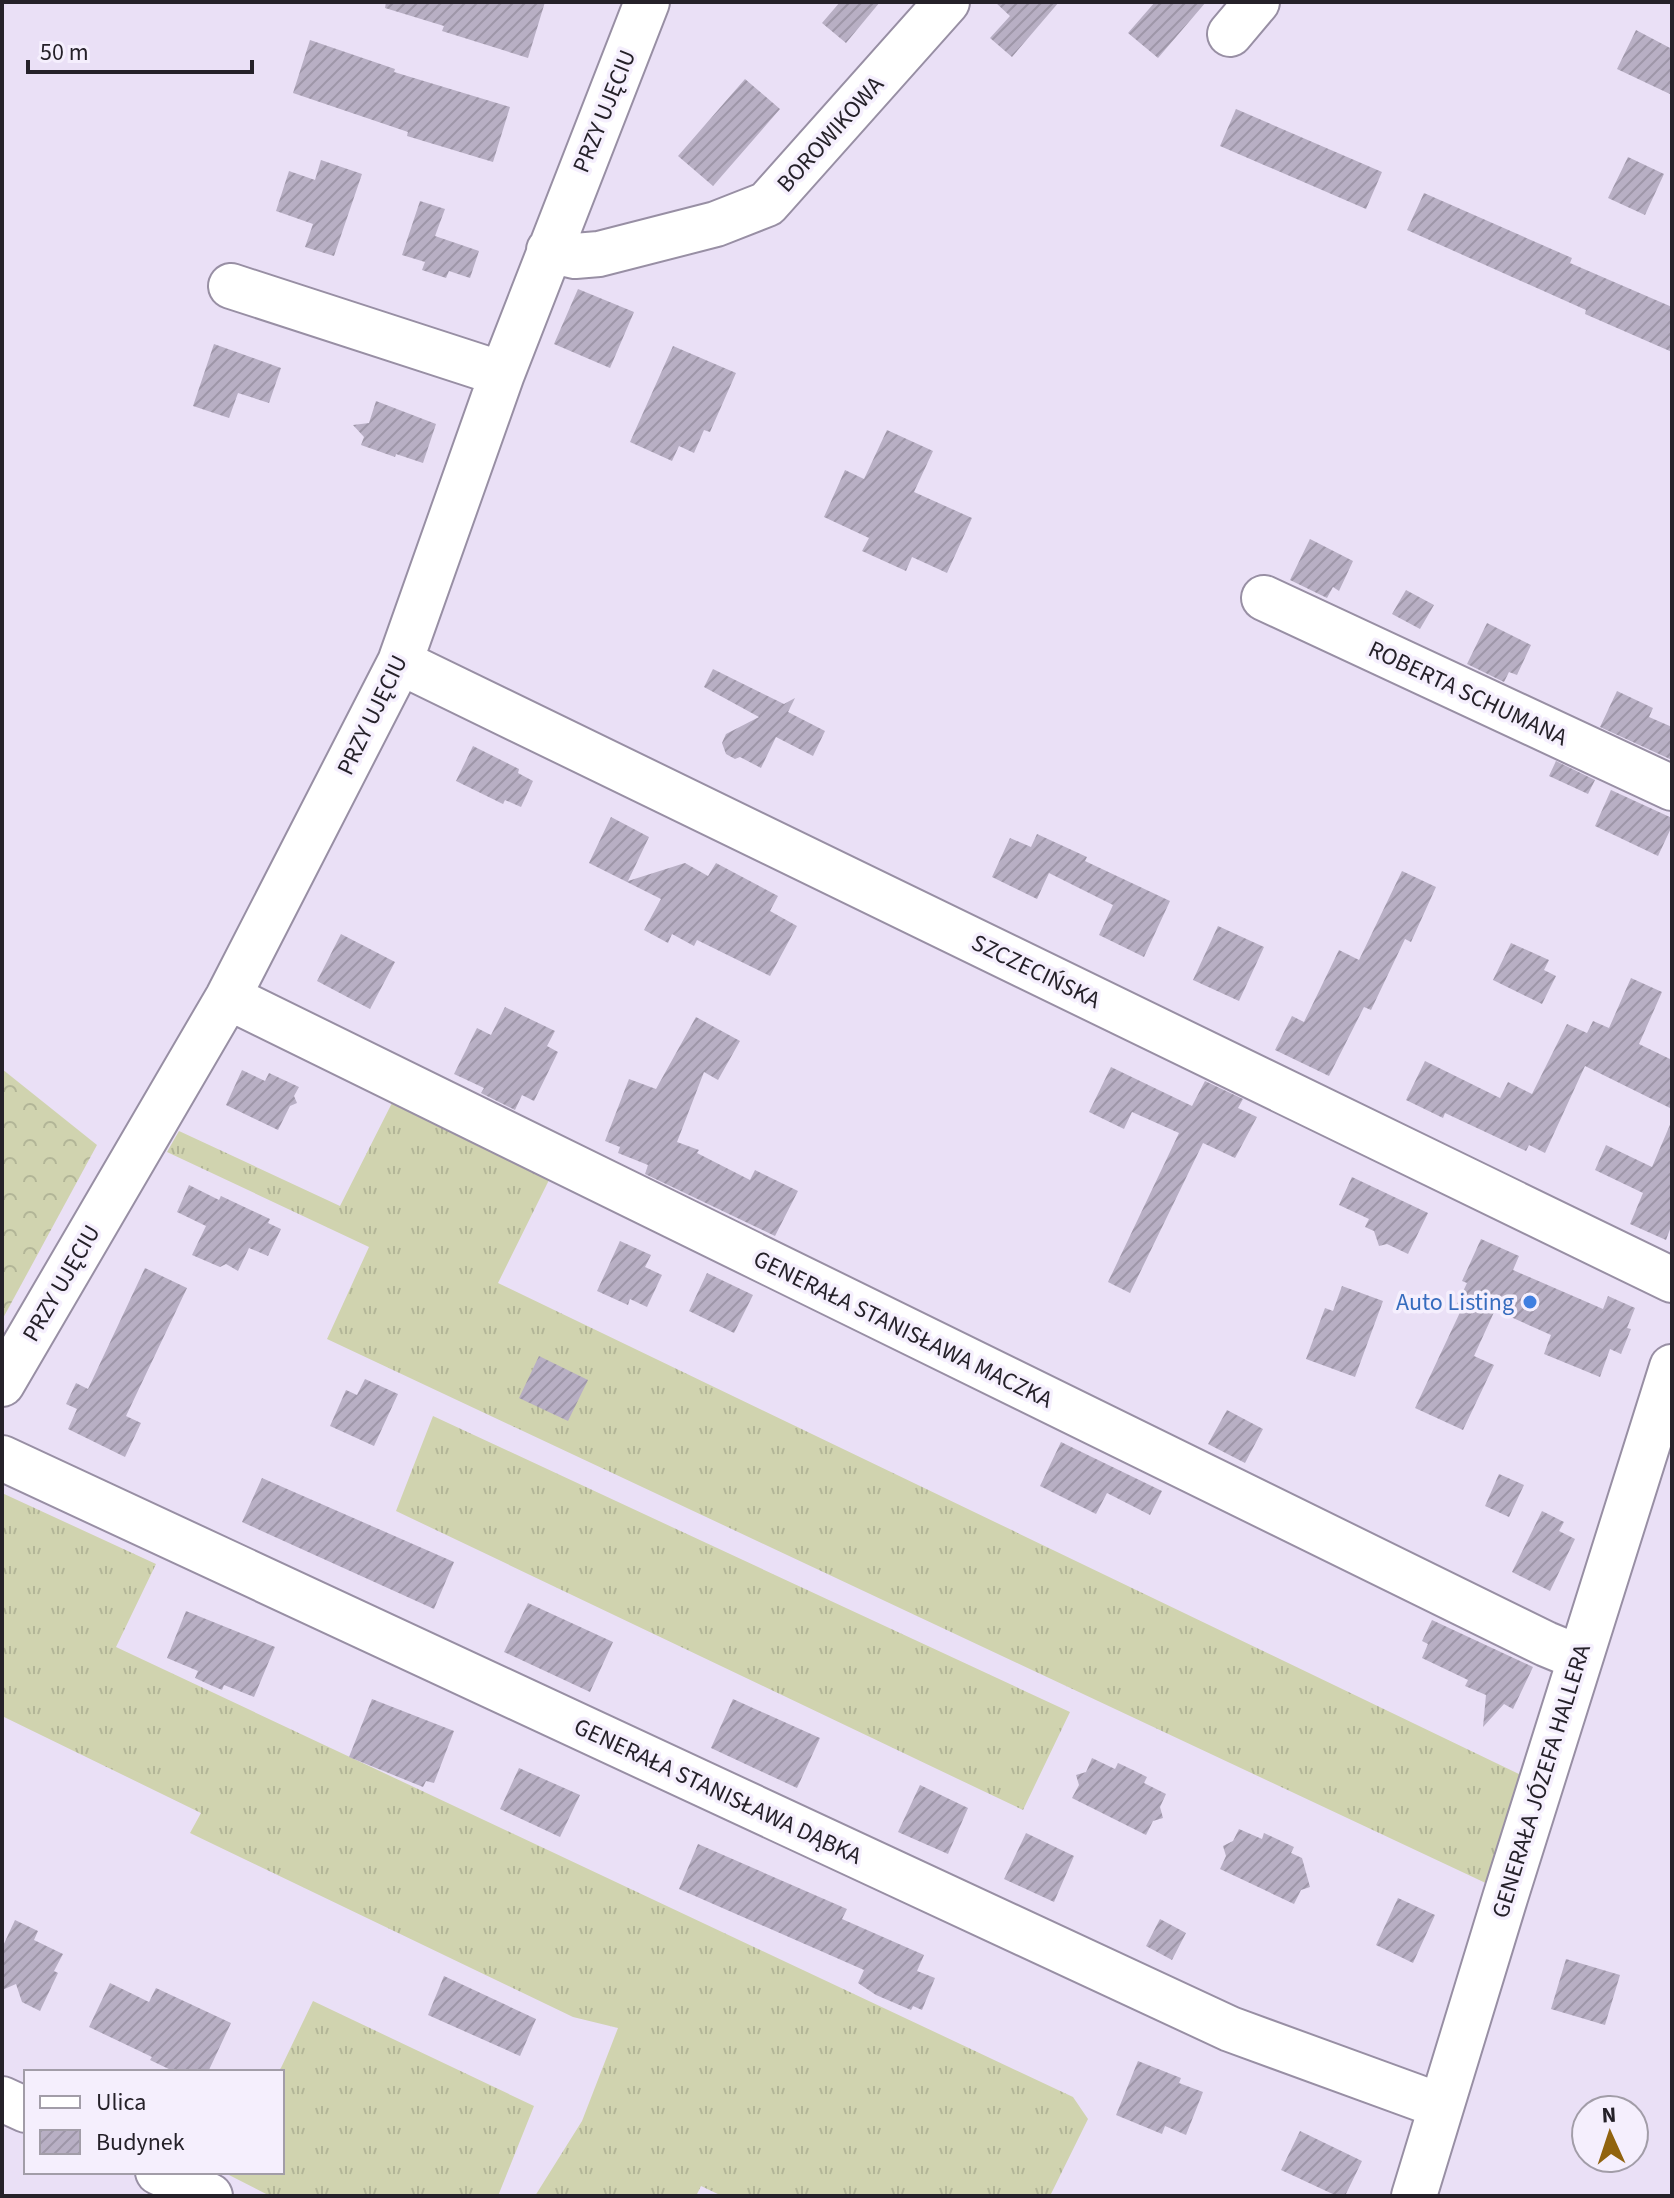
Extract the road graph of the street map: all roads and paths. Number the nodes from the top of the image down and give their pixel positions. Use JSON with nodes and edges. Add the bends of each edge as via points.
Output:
{"nodes":[{"id":1,"x":647,"y":2,"type":"edge"},
{"id":2,"x":947,"y":2,"type":"edge"},
{"id":3,"x":549,"y":250,"type":"junction"},
{"id":4,"x":231,"y":286,"type":"dead end"},
{"id":5,"x":502,"y":374,"type":"junction"},
{"id":6,"x":1264,"y":598,"type":"dead end"},
{"id":7,"x":400,"y":662,"type":"junction"},
{"id":8,"x":1672,"y":788,"type":"edge"},
{"id":9,"x":228,"y":997,"type":"junction"},
{"id":10,"x":1672,"y":1280,"type":"edge"},
{"id":11,"x":1672,"y":1367,"type":"edge"},
{"id":12,"x":2,"y":1384,"type":"edge"},
{"id":13,"x":2,"y":1458,"type":"edge"},
{"id":14,"x":1580,"y":1658,"type":"junction"},
{"id":15,"x":2,"y":2099,"type":"edge"},
{"id":16,"x":1441,"y":2106,"type":"junction"},
{"id":17,"x":24,"y":2109,"type":"edge"},
{"id":18,"x":162,"y":2174,"type":"edge"},
{"id":19,"x":210,"y":2196,"type":"edge"},
{"id":20,"x":1414,"y":2196,"type":"edge"}],
"edges":[{"from":1,"to":3,"type":"street","name":"PRZY UJĘCIU"},
{"from":2,"to":3,"type":"street","name":"BOROWIKOWA","via":[[767,204],[716,224],[599,254]]},
{"from":3,"to":5,"type":"street","name":"PRZY UJĘCIU"},
{"from":4,"to":5,"type":"street"},
{"from":5,"to":7,"type":"street","name":"PRZY UJĘCIU"},
{"from":6,"to":8,"type":"street","name":"ROBERTA SCHUMANA"},
{"from":7,"to":9,"type":"street","name":"PRZY UJĘCIU"},
{"from":7,"to":10,"type":"street","name":"SZCZECIŃSKA"},
{"from":9,"to":12,"type":"street","name":"PRZY UJĘCIU"},
{"from":9,"to":14,"type":"street","name":"GENERAŁA STANISŁAWA MACZKA"},
{"from":11,"to":14,"type":"street","name":"GENERAŁA JÓZEFA HALLERA"},
{"from":13,"to":16,"type":"street","name":"GENERAŁA STANISŁAWA DĄBKA","via":[[1216,2023]]},
{"from":14,"to":16,"type":"street","name":"GENERAŁA JÓZEFA HALLERA"},
{"from":15,"to":17,"type":"street"},
{"from":16,"to":20,"type":"street","name":"GENERAŁA JÓZEFA HALLERA"},
{"from":18,"to":19,"type":"street"}]}
